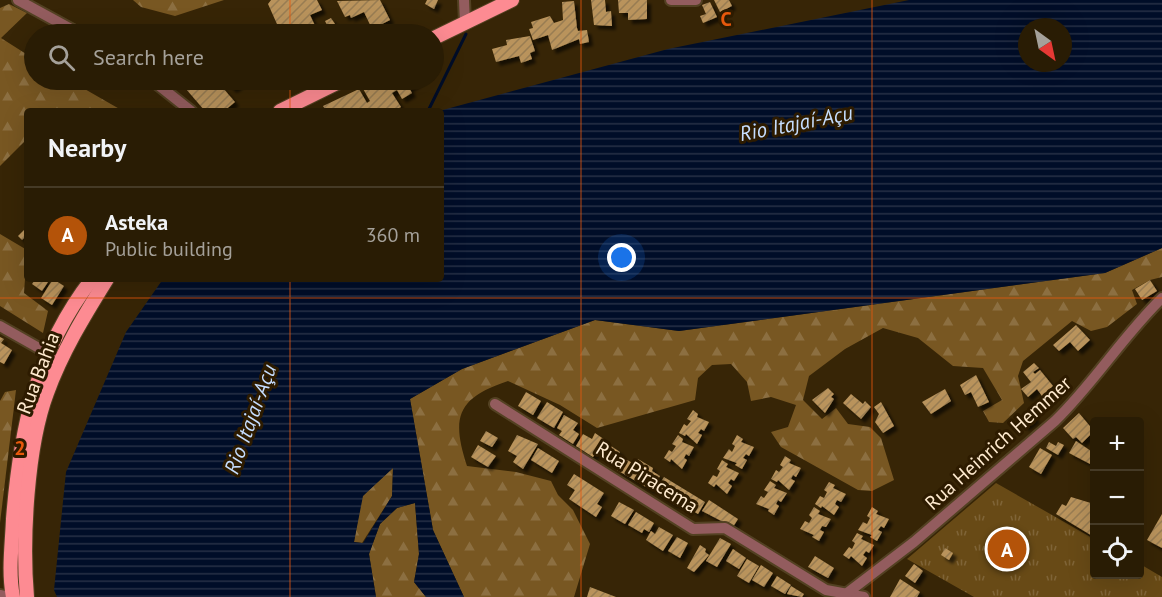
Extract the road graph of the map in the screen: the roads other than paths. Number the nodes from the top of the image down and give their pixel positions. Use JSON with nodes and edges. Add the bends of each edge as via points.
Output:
{"nodes":[{"id":1,"x":18,"y":0,"type":"edge"},
{"id":2,"x":464,"y":0,"type":"edge"},
{"id":3,"x":512,"y":0,"type":"edge"},
{"id":4,"x":671,"y":0,"type":"edge"},
{"id":5,"x":696,"y":0,"type":"edge"},
{"id":6,"x":465,"y":22,"type":"junction"},
{"id":7,"x":62,"y":24,"type":"edge"},
{"id":8,"x":444,"y":33,"type":"edge"},
{"id":9,"x":165,"y":90,"type":"edge"},
{"id":10,"x":323,"y":90,"type":"edge"},
{"id":11,"x":187,"y":108,"type":"edge"},
{"id":12,"x":286,"y":108,"type":"edge"},
{"id":13,"x":90,"y":282,"type":"edge"},
{"id":14,"x":104,"y":282,"type":"edge"},
{"id":15,"x":1162,"y":298,"type":"edge"},
{"id":16,"x":0,"y":326,"type":"edge"},
{"id":17,"x":46,"y":353,"type":"junction"},
{"id":18,"x":60,"y":360,"type":"junction"},
{"id":19,"x":495,"y":404,"type":"dead end"},
{"id":20,"x":0,"y":595,"type":"edge"},
{"id":21,"x":845,"y":595,"type":"edge"},
{"id":22,"x":11,"y":597,"type":"edge"},
{"id":23,"x":27,"y":597,"type":"edge"},
{"id":24,"x":864,"y":597,"type":"edge"}],
"edges":[{"from":1,"to":7,"type":"street"},
{"from":2,"to":6,"type":"street"},
{"from":3,"to":6,"type":"main road"},
{"from":4,"to":5,"type":"street"},
{"from":6,"to":8,"type":"main road"},
{"from":9,"to":11,"type":"street"},
{"from":10,"to":12,"type":"main road"},
{"from":13,"to":17,"type":"main road","name":"Rua Bahia"},
{"from":14,"to":18,"type":"main road","name":"Rua Bahia"},
{"from":15,"to":21,"type":"street","name":"Rua Heinrich Hemmer","via":[[1055,422]]},
{"from":16,"to":17,"type":"street"},
{"from":17,"to":18,"type":"street"},
{"from":17,"to":22,"type":"main road","name":"Rua Bahia","via":[[32,396],[18,464]]},
{"from":18,"to":23,"type":"main road","name":"Rua Bahia","via":[[46,395],[34,446],[25,564]]},
{"from":19,"to":21,"type":"street","name":"Rua Piracema","via":[[693,529],[725,528],[826,590]]},
{"from":20,"to":22,"type":"street"},
{"from":21,"to":24,"type":"street","name":"Rua Piracema"}]}
